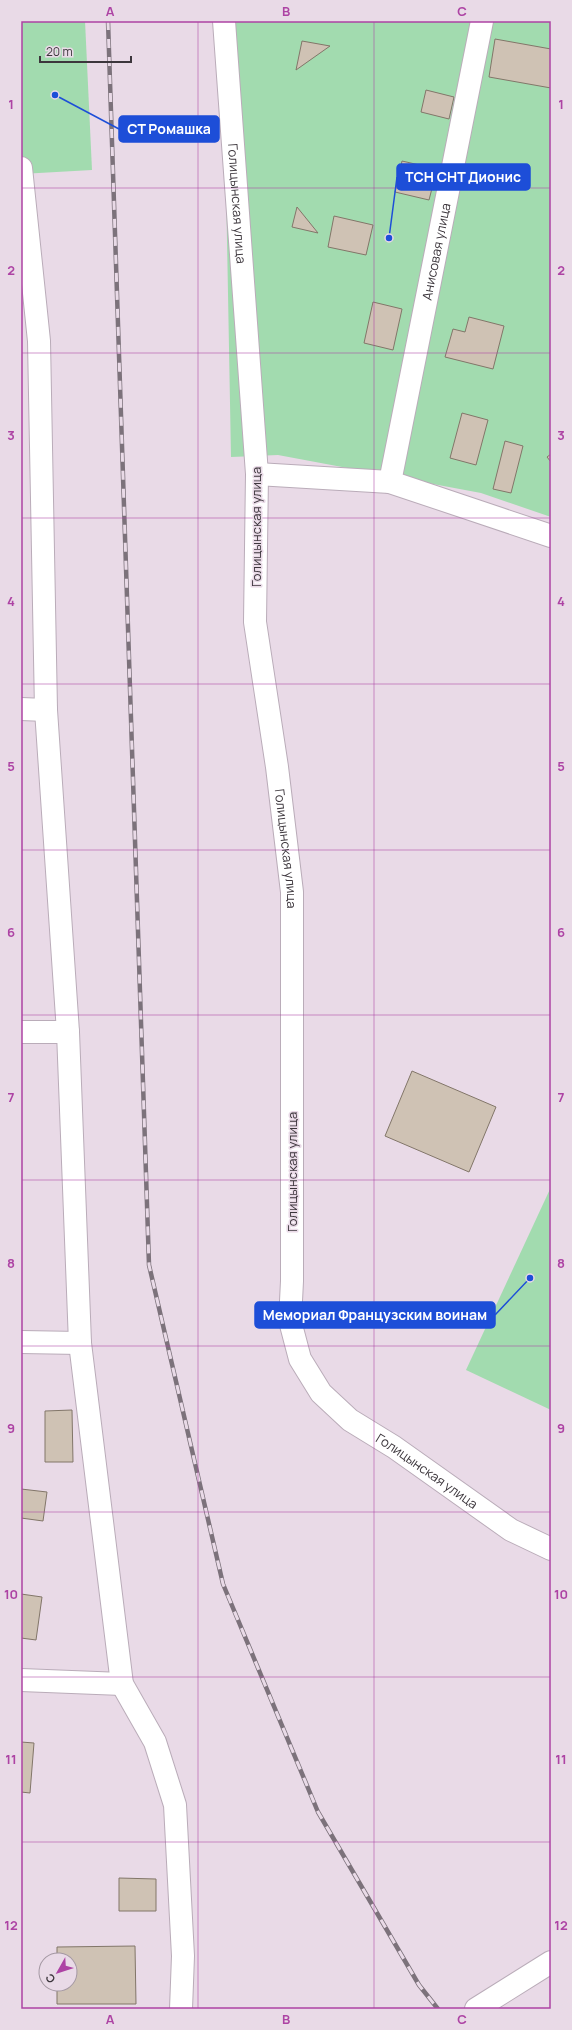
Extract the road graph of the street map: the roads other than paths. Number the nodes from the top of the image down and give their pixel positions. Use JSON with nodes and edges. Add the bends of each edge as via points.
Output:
{"nodes":[{"id":1,"x":224,"y":21,"type":"edge"},
{"id":2,"x":482,"y":21,"type":"edge"},
{"id":3,"x":21,"y":168,"type":"edge"},
{"id":4,"x":257,"y":474,"type":"junction"},
{"id":5,"x":390,"y":482,"type":"junction"},
{"id":6,"x":551,"y":536,"type":"edge"},
{"id":7,"x":21,"y":709,"type":"edge"},
{"id":8,"x":46,"y":710,"type":"junction"},
{"id":9,"x":21,"y":1032,"type":"edge"},
{"id":10,"x":68,"y":1032,"type":"junction"},
{"id":11,"x":21,"y":1342,"type":"edge"},
{"id":12,"x":80,"y":1343,"type":"junction"},
{"id":13,"x":551,"y":1549,"type":"edge"},
{"id":14,"x":21,"y":1680,"type":"edge"},
{"id":15,"x":122,"y":1684,"type":"junction"},
{"id":16,"x":551,"y":1962,"type":"edge"},
{"id":17,"x":181,"y":2009,"type":"edge"},
{"id":18,"x":476,"y":2009,"type":"edge"}],
"edges":[{"from":1,"to":4,"type":"street","name":"Голицынская улица"},
{"from":2,"to":5,"type":"street","name":"Анисовая улица"},
{"from":3,"to":8,"type":"street","via":[[39,342]]},
{"from":4,"to":5,"type":"street"},
{"from":4,"to":13,"type":"street","name":"Голицынская улица","via":[[255,622],[277,767],[292,892],[290,1321],[300,1359],[321,1393],[350,1420],[394,1447],[511,1530]]},
{"from":5,"to":6,"type":"street"},
{"from":7,"to":8,"type":"street"},
{"from":8,"to":10,"type":"street"},
{"from":9,"to":10,"type":"street"},
{"from":10,"to":12,"type":"street"},
{"from":11,"to":12,"type":"street"},
{"from":12,"to":15,"type":"street"},
{"from":14,"to":15,"type":"street"},
{"from":15,"to":17,"type":"street","via":[[155,1742],[175,1805],[183,1956]]},
{"from":16,"to":18,"type":"street"}]}
